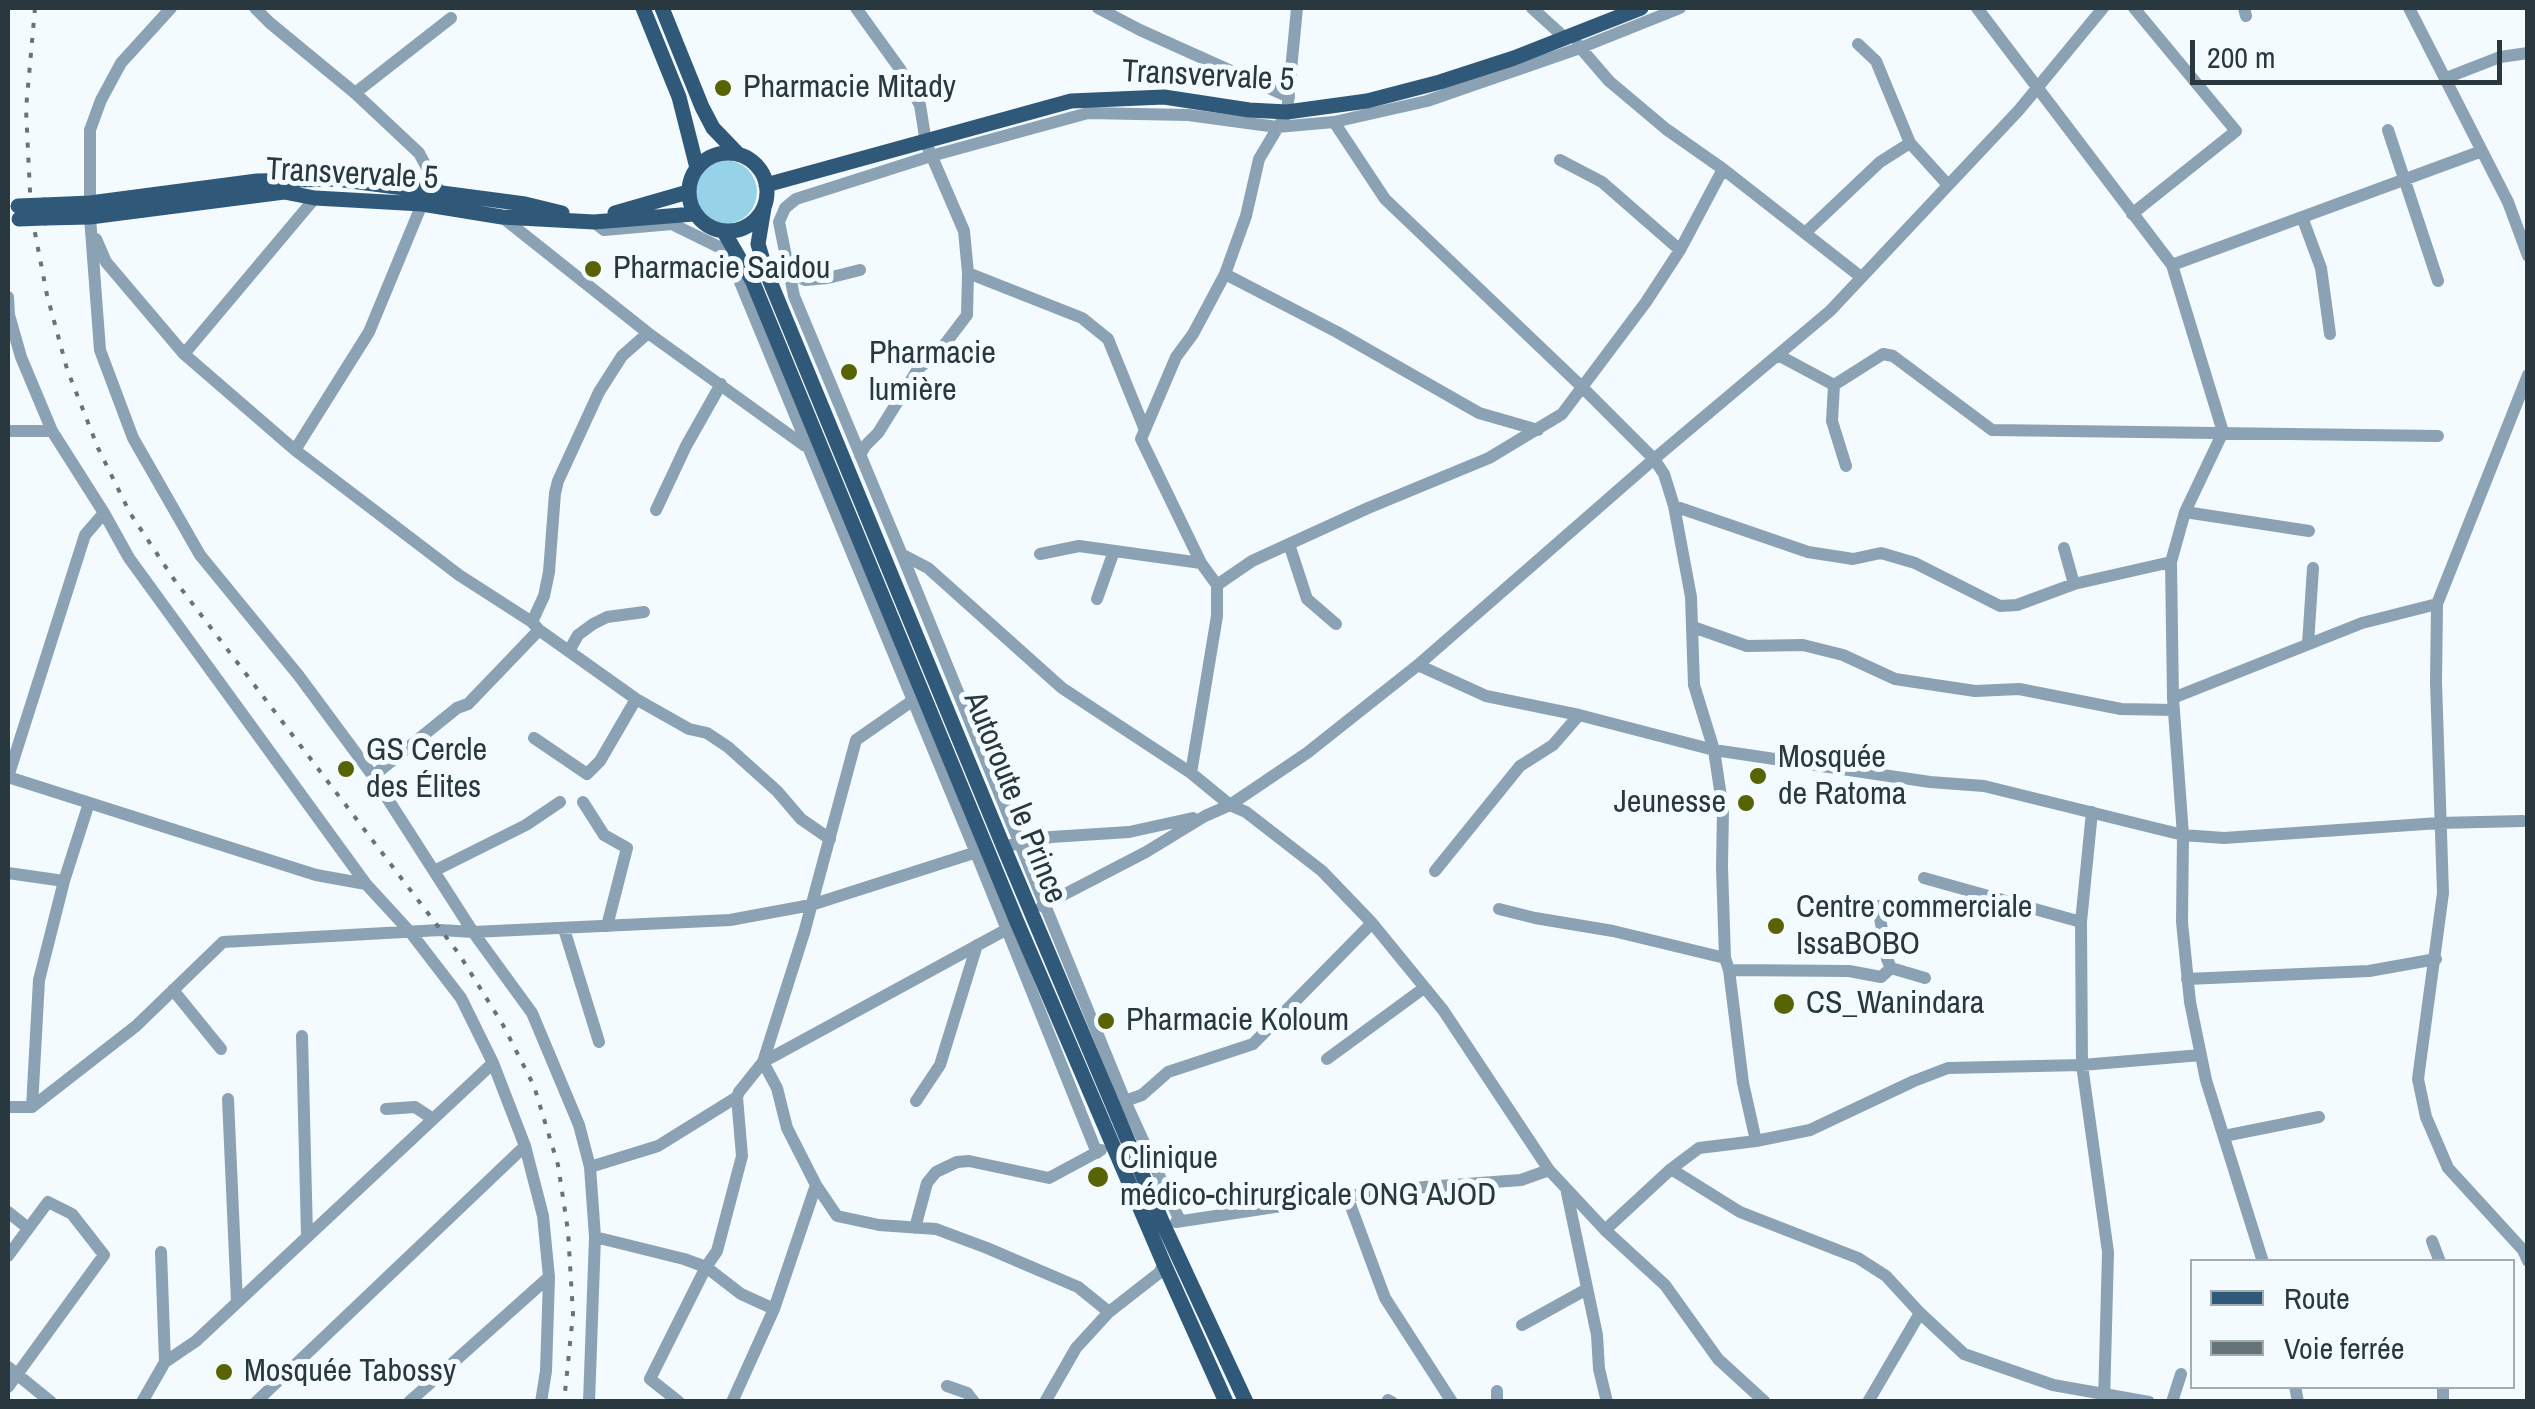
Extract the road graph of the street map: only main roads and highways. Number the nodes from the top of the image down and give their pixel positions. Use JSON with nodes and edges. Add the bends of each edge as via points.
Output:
{"nodes":[{"id":1,"x":643,"y":8,"type":"edge"},
{"id":2,"x":662,"y":8,"type":"edge"},
{"id":3,"x":1641,"y":8,"type":"edge"},
{"id":4,"x":738,"y":154,"type":"junction"},
{"id":5,"x":697,"y":168,"type":"junction"},
{"id":6,"x":766,"y":185,"type":"junction"},
{"id":7,"x":688,"y":192,"type":"junction"},
{"id":8,"x":764,"y":208,"type":"junction"},
{"id":9,"x":90,"y":210,"type":"junction"},
{"id":10,"x":13,"y":213,"type":"edge"},
{"id":11,"x":694,"y":214,"type":"junction"},
{"id":12,"x":724,"y":232,"type":"junction"},
{"id":13,"x":1226,"y":1402,"type":"edge"},
{"id":14,"x":1246,"y":1402,"type":"edge"}],
"edges":[{"from":1,"to":5,"type":"main road"},
{"from":2,"to":4,"type":"main road","via":[[702,107]]},
{"from":3,"to":6,"type":"main road","name":"Transvervale 5","via":[[1573,40],[1367,100],[1250,110],[1164,97],[1070,101],[928,149]]},
{"from":4,"to":5,"type":"main road","via":[[716,154]]},
{"from":4,"to":6,"type":"main road","via":[[757,166]]},
{"from":5,"to":7,"type":"main road"},
{"from":6,"to":8,"type":"main road"},
{"from":7,"to":9,"type":"main road","name":"Transvervale 5","via":[[616,213],[566,214],[336,179],[258,181]]},
{"from":7,"to":11,"type":"main road"},
{"from":8,"to":12,"type":"main road","via":[[748,226]]},
{"from":8,"to":14,"type":"main road","name":"Autoroute le Prince","via":[[758,244],[767,274],[826,393]]},
{"from":9,"to":10,"type":"main road","name":"Transvervale 5","bridge":true},
{"from":9,"to":11,"type":"main road","name":"Transvervale 5","via":[[284,192],[594,222]]},
{"from":11,"to":12,"type":"main road"},
{"from":12,"to":13,"type":"main road","name":"Autoroute le Prince","via":[[752,280],[757,309],[1012,926]]}]}
